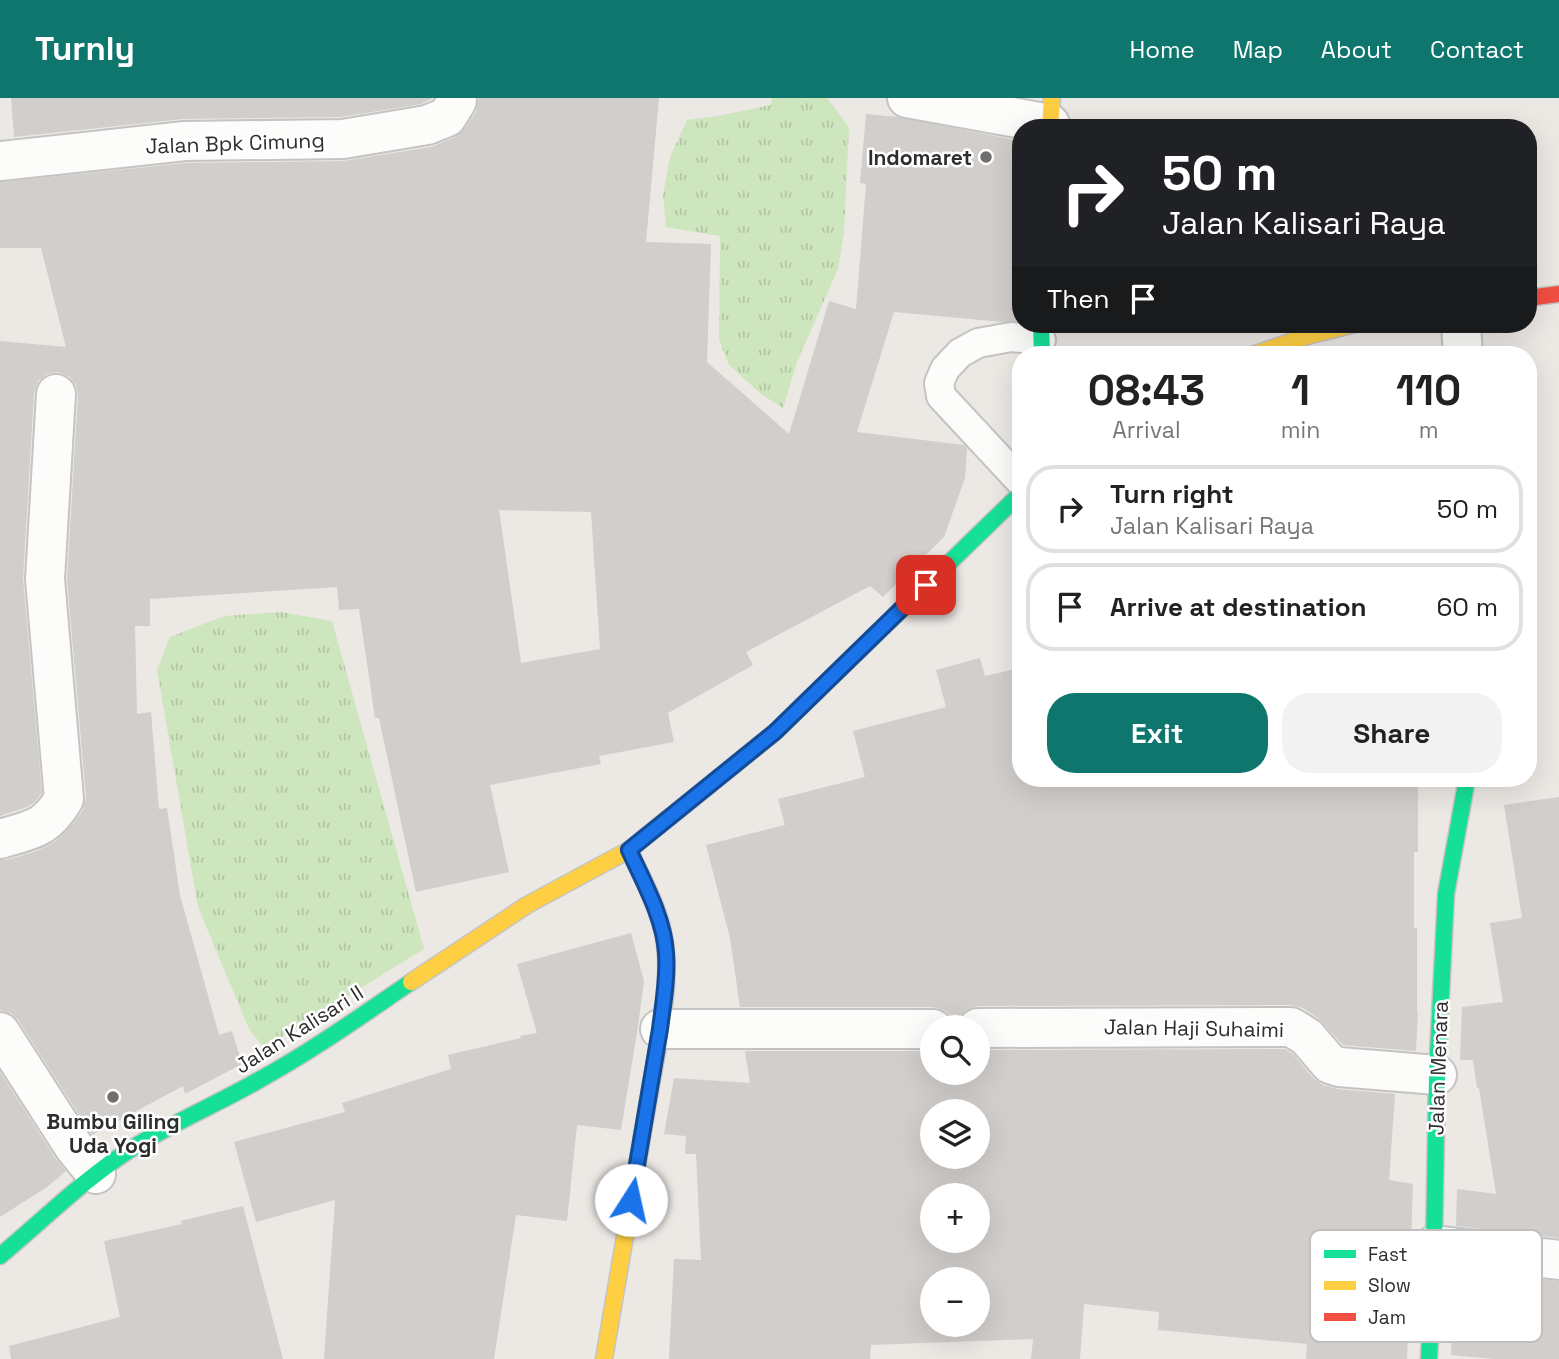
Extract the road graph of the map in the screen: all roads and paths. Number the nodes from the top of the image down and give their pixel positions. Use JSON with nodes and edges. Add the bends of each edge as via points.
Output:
{"nodes":[{"id":1,"x":457,"y":98,"type":"edge"},
{"id":2,"x":907,"y":98,"type":"edge"},
{"id":3,"x":1051,"y":117,"type":"edge"},
{"id":4,"x":0,"y":160,"type":"edge"},
{"id":5,"x":1559,"y":294,"type":"edge"},
{"id":6,"x":1537,"y":297,"type":"edge"},
{"id":7,"x":1319,"y":333,"type":"edge"},
{"id":8,"x":1041,"y":340,"type":"edge"},
{"id":9,"x":1279,"y":346,"type":"edge"},
{"id":10,"x":56,"y":394,"type":"dead end"},
{"id":11,"x":1012,"y":472,"type":"edge"},
{"id":12,"x":1012,"y":502,"type":"edge"},
{"id":13,"x":1466,"y":787,"type":"edge"},
{"id":14,"x":0,"y":839,"type":"edge"},
{"id":15,"x":629,"y":850,"type":"junction"},
{"id":16,"x":990,"y":1028,"type":"edge"},
{"id":17,"x":660,"y":1029,"type":"junction"},
{"id":18,"x":920,"y":1029,"type":"edge"},
{"id":19,"x":0,"y":1032,"type":"edge"},
{"id":20,"x":1437,"y":1074,"type":"junction"},
{"id":21,"x":96,"y":1174,"type":"junction"},
{"id":22,"x":1434,"y":1230,"type":"edge"},
{"id":23,"x":0,"y":1256,"type":"edge"},
{"id":24,"x":604,"y":1359,"type":"edge"}],
"edges":[{"from":1,"to":4,"type":"street","name":"Jalan Bpk Cimung","via":[[447,117],[427,125],[343,139],[186,141]]},
{"from":2,"to":3,"type":"street"},
{"from":5,"to":6,"type":"street"},
{"from":7,"to":9,"type":"street"},
{"from":8,"to":11,"type":"lane","via":[[1011,337],[978,343],[960,353],[939,383],[941,396]]},
{"from":10,"to":14,"type":"street","via":[[45,579],[64,799],[46,823]]},
{"from":12,"to":15,"type":"street","name":"Jalan Kalisari II","via":[[775,732]]},
{"from":13,"to":20,"type":"street","name":"Jalan Menara","via":[[1446,894]]},
{"from":15,"to":17,"type":"street","via":[[653,903],[666,951]]},
{"from":15,"to":21,"type":"street","name":"Jalan Kalisari II","via":[[527,905],[304,1054],[152,1137]]},
{"from":16,"to":20,"type":"street","name":"Jalan Haji Suhaimi","via":[[1291,1027],[1339,1067]]},
{"from":17,"to":18,"type":"street"},
{"from":17,"to":24,"type":"street"},
{"from":19,"to":21,"type":"street"},
{"from":20,"to":22,"type":"street","name":"Jalan Menara"},
{"from":21,"to":23,"type":"street","name":"Jalan Kalisari II"}]}
